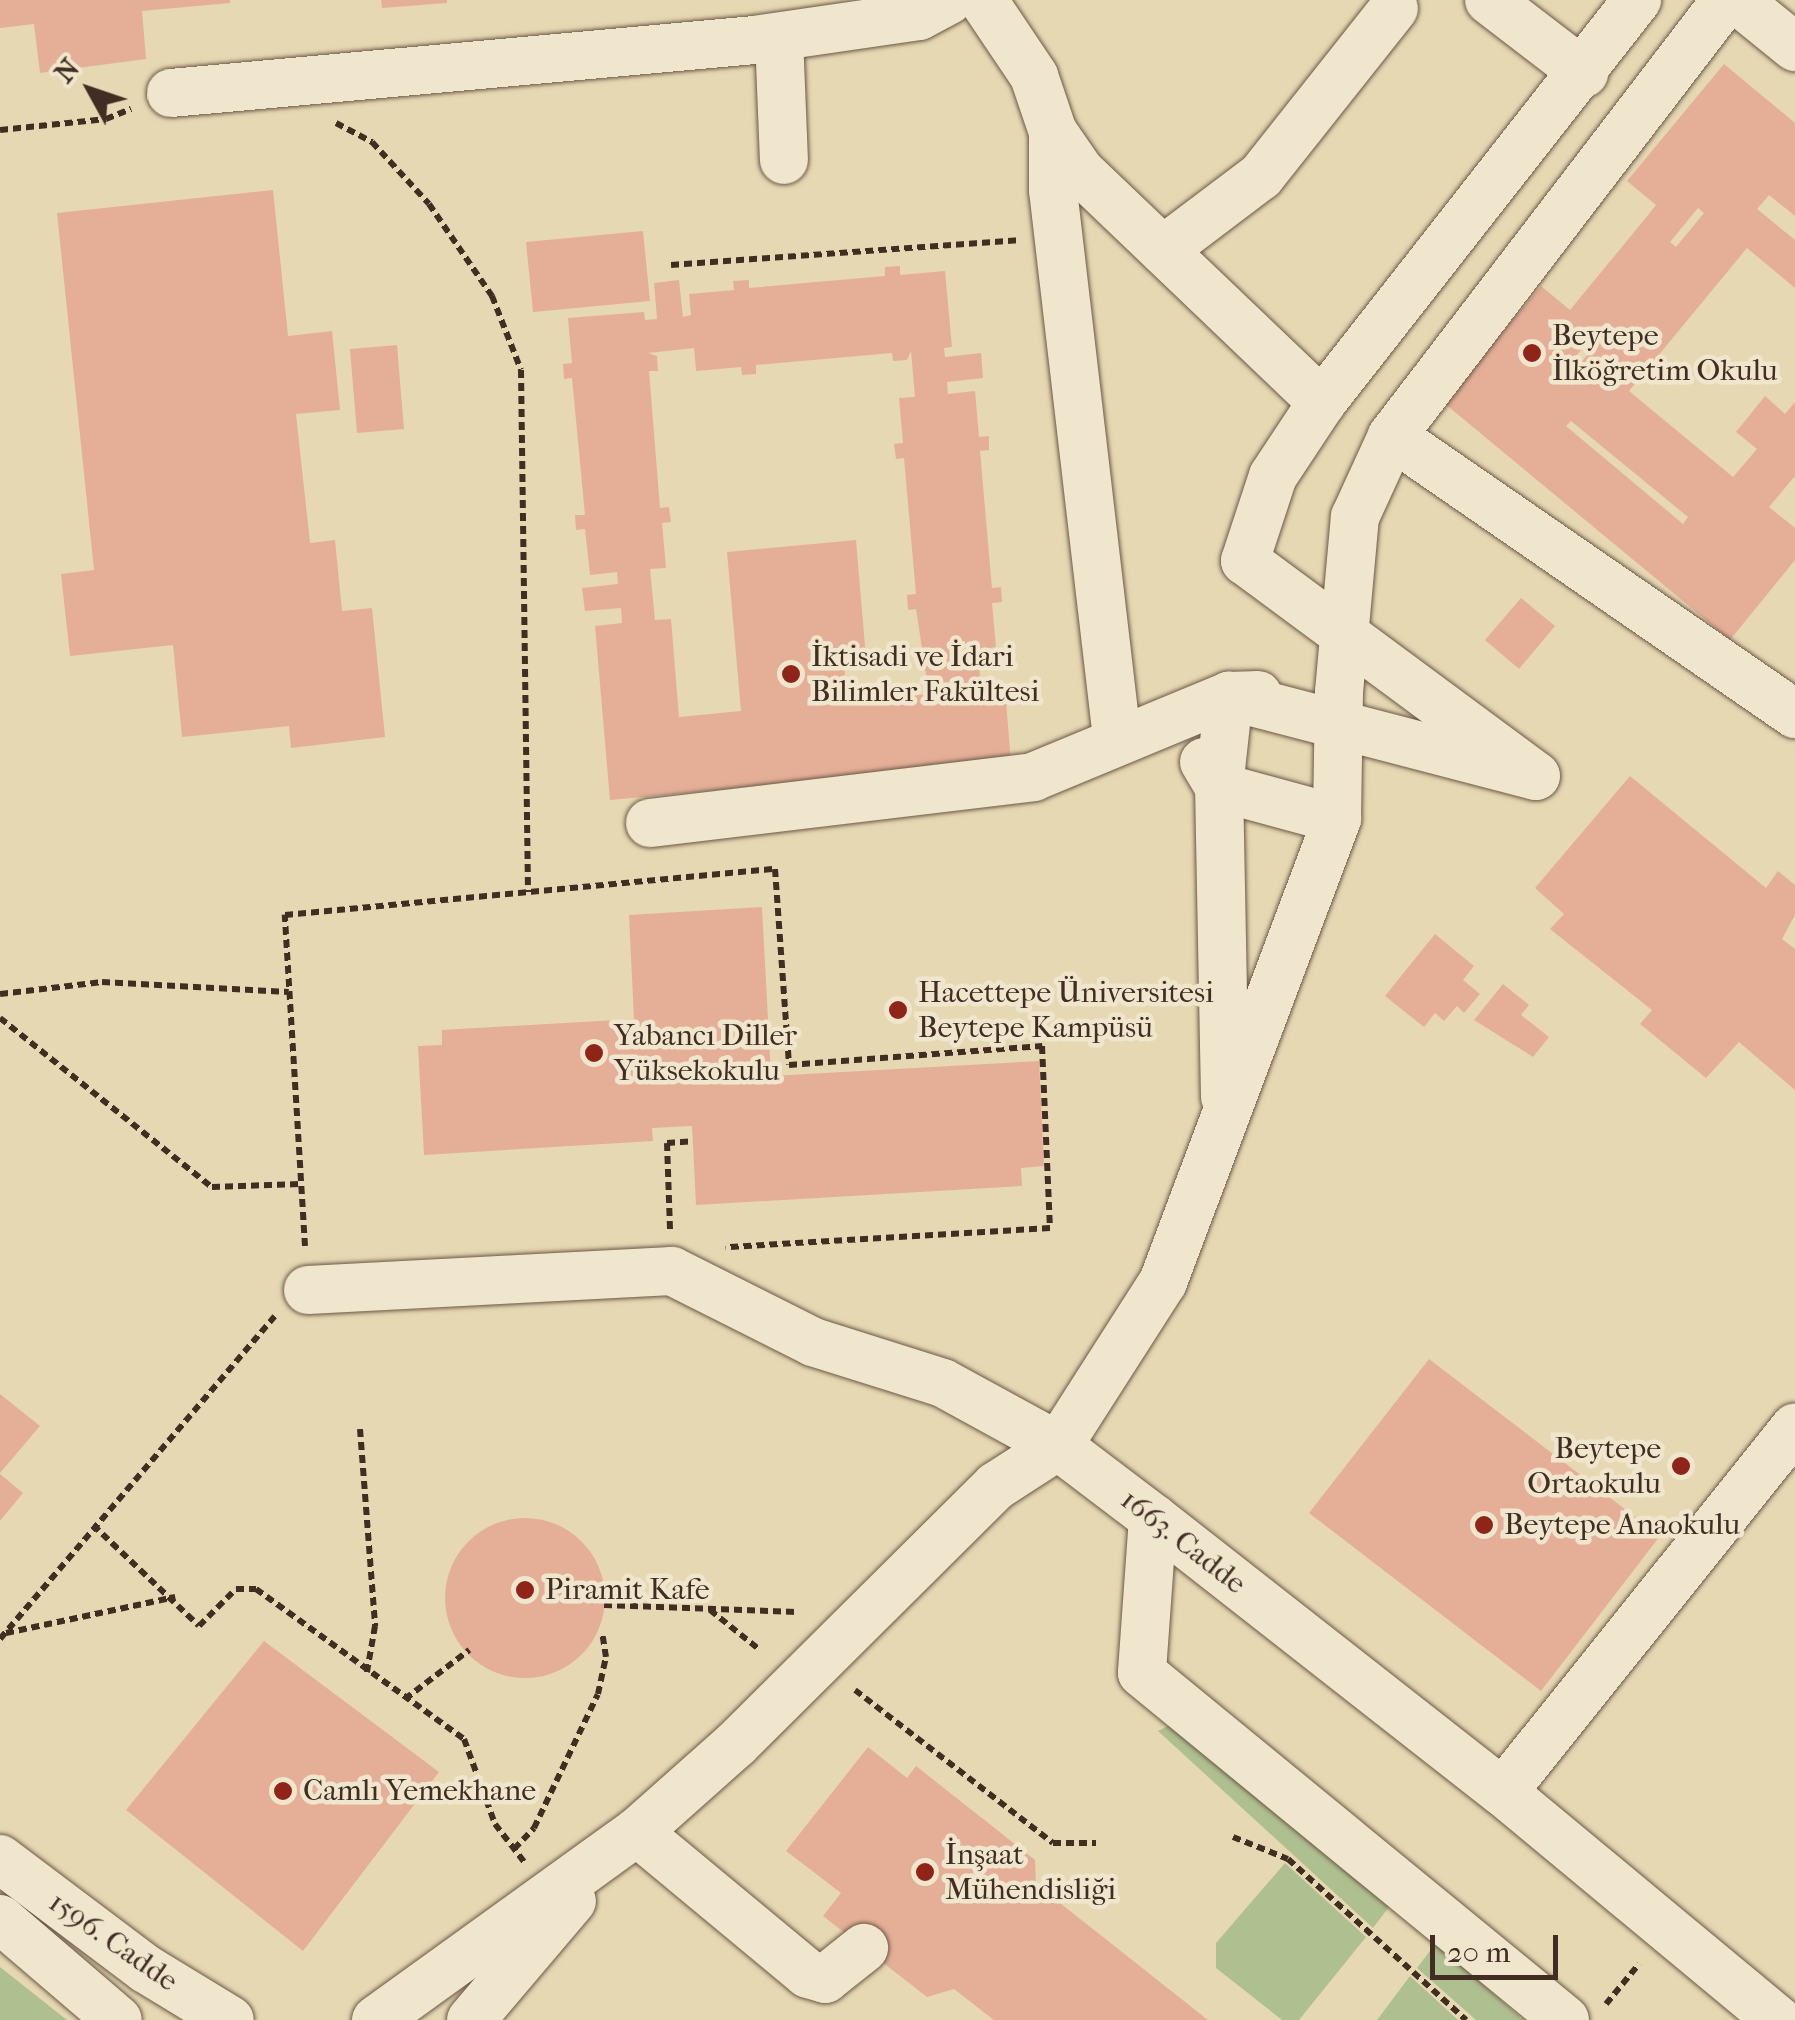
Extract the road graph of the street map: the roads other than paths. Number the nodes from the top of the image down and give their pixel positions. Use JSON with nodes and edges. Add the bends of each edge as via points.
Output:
{"nodes":[{"id":1,"x":949,"y":0,"type":"edge"},
{"id":2,"x":983,"y":0,"type":"edge"},
{"id":3,"x":1489,"y":0,"type":"edge"},
{"id":4,"x":1637,"y":0,"type":"edge"},
{"id":5,"x":1726,"y":0,"type":"edge"},
{"id":6,"x":1738,"y":0,"type":"edge"},
{"id":7,"x":1394,"y":8,"type":"dead end"},
{"id":8,"x":779,"y":37,"type":"junction"},
{"id":9,"x":1795,"y":47,"type":"edge"},
{"id":10,"x":1584,"y":73,"type":"junction"},
{"id":11,"x":171,"y":93,"type":"dead end"},
{"id":12,"x":1053,"y":132,"type":"junction"},
{"id":13,"x":784,"y":160,"type":"dead end"},
{"id":14,"x":1163,"y":250,"type":"junction"},
{"id":15,"x":1322,"y":402,"type":"junction"},
{"id":16,"x":1392,"y":436,"type":"junction"},
{"id":17,"x":1339,"y":692,"type":"junction"},
{"id":18,"x":1229,"y":696,"type":"junction"},
{"id":19,"x":1795,"y":714,"type":"edge"},
{"id":20,"x":1176,"y":716,"type":"junction"},
{"id":21,"x":1117,"y":738,"type":"junction"},
{"id":22,"x":1219,"y":787,"type":"junction"},
{"id":23,"x":1337,"y":819,"type":"junction"},
{"id":24,"x":650,"y":822,"type":"dead end"},
{"id":25,"x":1226,"y":1125,"type":"junction"},
{"id":26,"x":290,"y":1305,"type":"road end"},
{"id":27,"x":1795,"y":1426,"type":"edge"},
{"id":28,"x":1058,"y":1446,"type":"junction"},
{"id":29,"x":1154,"y":1518,"type":"junction"},
{"id":30,"x":1504,"y":1792,"type":"junction"},
{"id":31,"x":624,"y":1842,"type":"junction"},
{"id":32,"x":0,"y":1860,"type":"edge"},
{"id":33,"x":0,"y":1919,"type":"edge"},
{"id":34,"x":864,"y":1948,"type":"dead end"},
{"id":35,"x":1582,"y":2016,"type":"edge"},
{"id":36,"x":118,"y":2020,"type":"edge"},
{"id":37,"x":230,"y":2020,"type":"edge"},
{"id":38,"x":376,"y":2020,"type":"edge"},
{"id":39,"x":471,"y":2020,"type":"edge"},
{"id":40,"x":1778,"y":2020,"type":"edge"}],
"edges":[{"from":1,"to":8,"type":"street","via":[[919,16]]},
{"from":2,"to":12,"type":"street","via":[[1034,76]]},
{"from":3,"to":10,"type":"street"},
{"from":4,"to":10,"type":"street"},
{"from":5,"to":16,"type":"street"},
{"from":6,"to":9,"type":"street"},
{"from":7,"to":14,"type":"street","via":[[1261,176]]},
{"from":8,"to":11,"type":"street"},
{"from":8,"to":13,"type":"street"},
{"from":10,"to":15,"type":"street"},
{"from":12,"to":14,"type":"street","via":[[1080,171]]},
{"from":12,"to":21,"type":"street"},
{"from":14,"to":15,"type":"street"},
{"from":15,"to":18,"type":"street","via":[[1274,476],[1245,561],[1536,776]]},
{"from":16,"to":17,"type":"street","via":[[1355,518]]},
{"from":16,"to":19,"type":"street"},
{"from":17,"to":18,"type":"street"},
{"from":17,"to":23,"type":"street"},
{"from":18,"to":20,"type":"street"},
{"from":18,"to":22,"type":"street"},
{"from":20,"to":21,"type":"street"},
{"from":20,"to":22,"type":"street"},
{"from":21,"to":24,"type":"street","via":[[1032,777]]},
{"from":22,"to":23,"type":"street"},
{"from":22,"to":25,"type":"street"},
{"from":23,"to":25,"type":"street"},
{"from":25,"to":28,"type":"street","via":[[1163,1282]]},
{"from":26,"to":28,"type":"street","name":"1663. Cadde","via":[[672,1272],[813,1342],[943,1383]]},
{"from":27,"to":30,"type":"street"},
{"from":28,"to":29,"type":"street","name":"1663. Cadde"},
{"from":28,"to":31,"type":"street","via":[[996,1486]]},
{"from":29,"to":30,"type":"street","name":"1663. Cadde"},
{"from":29,"to":35,"type":"street","via":[[1142,1672]]},
{"from":30,"to":40,"type":"street","name":"1663. Cadde"},
{"from":31,"to":34,"type":"street","via":[[808,1974],[825,1979]]},
{"from":31,"to":38,"type":"street"},
{"from":31,"to":39,"type":"street"},
{"from":32,"to":37,"type":"street","name":"1596. Cadde","via":[[146,1968]]},
{"from":33,"to":36,"type":"street","name":"1596. Cadde"}]}
